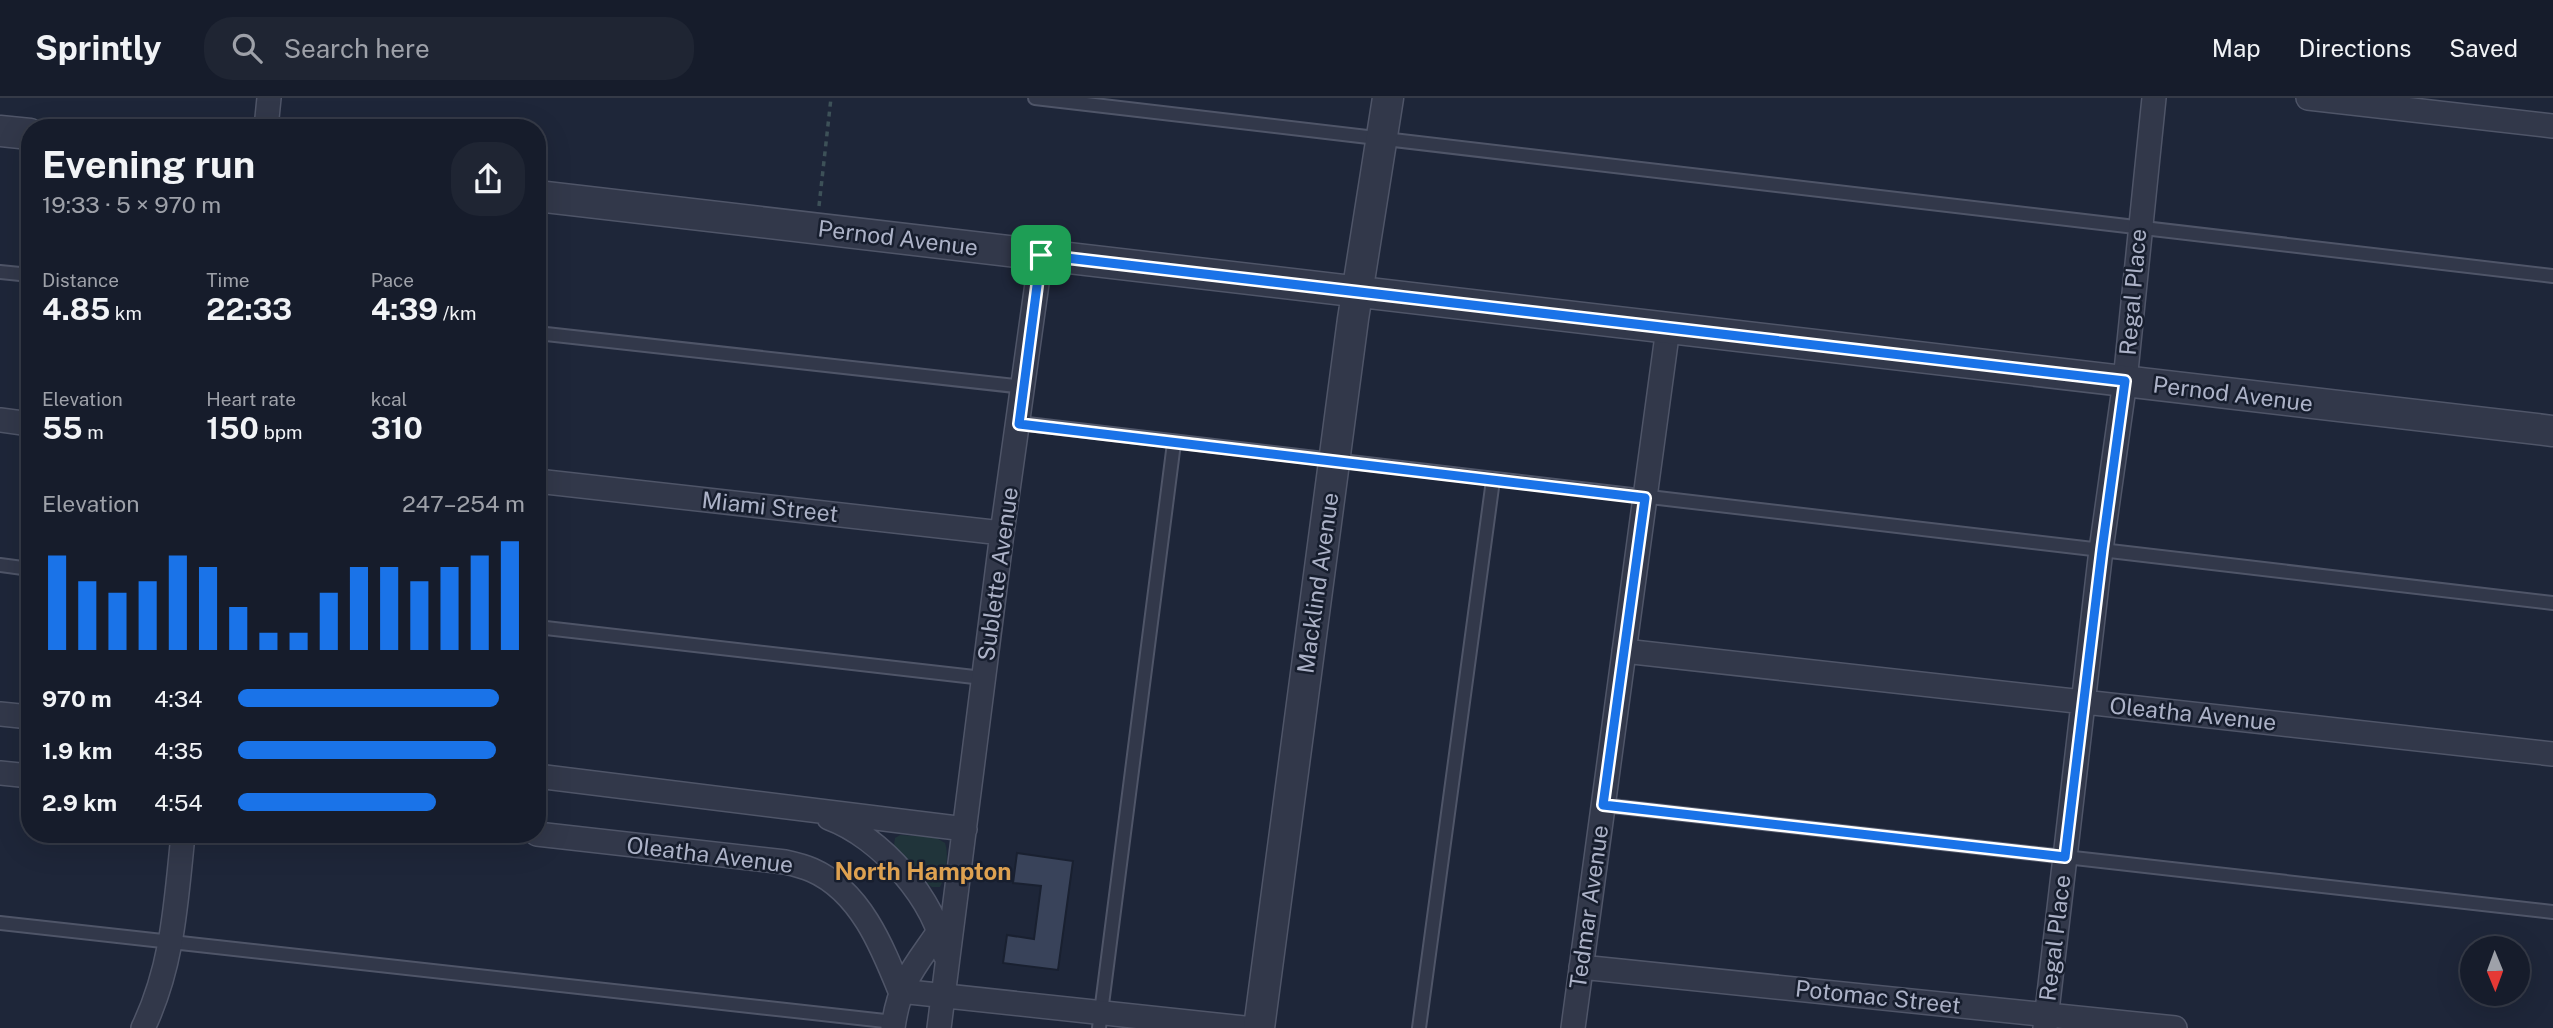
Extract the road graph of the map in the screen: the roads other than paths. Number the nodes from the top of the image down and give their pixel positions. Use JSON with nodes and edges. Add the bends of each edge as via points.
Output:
{"nodes":[{"id":1,"x":269,"y":98,"type":"edge"},
{"id":2,"x":1035,"y":98,"type":"edge"},
{"id":3,"x":1388,"y":98,"type":"edge"},
{"id":4,"x":2154,"y":98,"type":"edge"},
{"id":5,"x":2308,"y":98,"type":"edge"},
{"id":6,"x":267,"y":119,"type":"edge"},
{"id":7,"x":2553,"y":126,"type":"edge"},
{"id":8,"x":0,"y":131,"type":"edge"},
{"id":9,"x":21,"y":134,"type":"edge"},
{"id":10,"x":1381,"y":140,"type":"junction"},
{"id":11,"x":546,"y":197,"type":"edge"},
{"id":12,"x":2139,"y":228,"type":"junction"},
{"id":13,"x":1041,"y":255,"type":"junction"},
{"id":14,"x":0,"y":272,"type":"edge"},
{"id":15,"x":21,"y":274,"type":"edge"},
{"id":16,"x":2553,"y":276,"type":"edge"},
{"id":17,"x":1357,"y":293,"type":"junction"},
{"id":18,"x":1668,"y":328,"type":"junction"},
{"id":19,"x":546,"y":334,"type":"edge"},
{"id":20,"x":2125,"y":381,"type":"junction"},
{"id":21,"x":1024,"y":387,"type":"junction"},
{"id":22,"x":0,"y":421,"type":"edge"},
{"id":23,"x":21,"y":423,"type":"edge"},
{"id":24,"x":1019,"y":424,"type":"junction"},
{"id":25,"x":2553,"y":431,"type":"edge"},
{"id":26,"x":1174,"y":443,"type":"junction"},
{"id":27,"x":1335,"y":461,"type":"junction"},
{"id":28,"x":1493,"y":480,"type":"junction"},
{"id":29,"x":546,"y":482,"type":"edge"},
{"id":30,"x":1645,"y":498,"type":"junction"},
{"id":31,"x":1002,"y":533,"type":"junction"},
{"id":32,"x":2102,"y":550,"type":"junction"},
{"id":33,"x":0,"y":565,"type":"edge"},
{"id":34,"x":21,"y":568,"type":"edge"},
{"id":35,"x":2553,"y":603,"type":"edge"},
{"id":36,"x":546,"y":628,"type":"edge"},
{"id":37,"x":1624,"y":651,"type":"junction"},
{"id":38,"x":984,"y":678,"type":"junction"},
{"id":39,"x":2084,"y":702,"type":"junction"},
{"id":40,"x":0,"y":714,"type":"edge"},
{"id":41,"x":21,"y":716,"type":"edge"},
{"id":42,"x":2553,"y":754,"type":"edge"},
{"id":43,"x":0,"y":773,"type":"edge"},
{"id":44,"x":21,"y":775,"type":"edge"},
{"id":45,"x":546,"y":777,"type":"edge"},
{"id":46,"x":1603,"y":805,"type":"junction"},
{"id":47,"x":795,"y":808,"type":"junction"},
{"id":48,"x":965,"y":829,"type":"junction"},
{"id":49,"x":546,"y":835,"type":"edge"},
{"id":50,"x":182,"y":843,"type":"edge"},
{"id":51,"x":2065,"y":857,"type":"junction"},
{"id":52,"x":957,"y":893,"type":"junction"},
{"id":53,"x":2553,"y":912,"type":"edge"},
{"id":54,"x":0,"y":923,"type":"edge"},
{"id":55,"x":939,"y":931,"type":"junction"},
{"id":56,"x":172,"y":941,"type":"junction"},
{"id":57,"x":1581,"y":967,"type":"junction"},
{"id":58,"x":947,"y":968,"type":"junction"},
{"id":59,"x":900,"y":991,"type":"junction"},
{"id":60,"x":943,"y":995,"type":"junction"},
{"id":61,"x":1100,"y":1020,"type":"edge"},
{"id":62,"x":2045,"y":1021,"type":"edge"},
{"id":63,"x":893,"y":1025,"type":"edge"},
{"id":64,"x":143,"y":1028,"type":"edge"},
{"id":65,"x":939,"y":1028,"type":"edge"},
{"id":66,"x":1244,"y":1028,"type":"edge"},
{"id":67,"x":1259,"y":1028,"type":"edge"},
{"id":68,"x":1419,"y":1028,"type":"edge"},
{"id":69,"x":1573,"y":1028,"type":"edge"},
{"id":70,"x":2175,"y":1028,"type":"edge"}],
"edges":[{"from":1,"to":6,"type":"street"},
{"from":2,"to":10,"type":"lane"},
{"from":3,"to":10,"type":"street","name":"Macklind Avenue"},
{"from":4,"to":12,"type":"street","name":"Regal Place"},
{"from":5,"to":7,"type":"street"},
{"from":8,"to":9,"type":"street"},
{"from":10,"to":12,"type":"lane"},
{"from":10,"to":17,"type":"street","name":"Macklind Avenue"},
{"from":11,"to":13,"type":"street","name":"Pernod Avenue"},
{"from":12,"to":16,"type":"lane"},
{"from":12,"to":20,"type":"street","name":"Regal Place"},
{"from":13,"to":17,"type":"street","name":"Pernod Avenue"},
{"from":13,"to":21,"type":"street","name":"Sublette Avenue"},
{"from":14,"to":15,"type":"lane"},
{"from":17,"to":18,"type":"street","name":"Pernod Avenue"},
{"from":17,"to":27,"type":"street","name":"Macklind Avenue"},
{"from":18,"to":20,"type":"street","name":"Pernod Avenue"},
{"from":18,"to":30,"type":"street","name":"Tedmar Avenue"},
{"from":19,"to":21,"type":"lane"},
{"from":20,"to":25,"type":"street","name":"Pernod Avenue"},
{"from":20,"to":32,"type":"street","name":"Regal Place"},
{"from":21,"to":24,"type":"street","name":"Sublette Avenue"},
{"from":22,"to":23,"type":"street"},
{"from":24,"to":26,"type":"lane"},
{"from":24,"to":31,"type":"street","name":"Sublette Avenue"},
{"from":26,"to":27,"type":"lane"},
{"from":26,"to":61,"type":"lane"},
{"from":27,"to":28,"type":"lane"},
{"from":27,"to":67,"type":"street","name":"Macklind Avenue"},
{"from":28,"to":30,"type":"lane"},
{"from":28,"to":68,"type":"lane"},
{"from":29,"to":31,"type":"street","name":"Miami Street"},
{"from":30,"to":32,"type":"lane"},
{"from":30,"to":37,"type":"street","name":"Tedmar Avenue"},
{"from":31,"to":38,"type":"street","name":"Sublette Avenue"},
{"from":32,"to":35,"type":"lane"},
{"from":32,"to":39,"type":"street","name":"Regal Place"},
{"from":33,"to":34,"type":"lane"},
{"from":36,"to":38,"type":"lane"},
{"from":37,"to":39,"type":"street","name":"Oleatha Avenue"},
{"from":37,"to":46,"type":"street","name":"Tedmar Avenue"},
{"from":38,"to":48,"type":"street","name":"Sublette Avenue"},
{"from":39,"to":42,"type":"street","name":"Oleatha Avenue"},
{"from":39,"to":51,"type":"street","name":"Regal Place"},
{"from":40,"to":41,"type":"street"},
{"from":43,"to":44,"type":"street"},
{"from":45,"to":47,"type":"street"},
{"from":46,"to":51,"type":"lane"},
{"from":46,"to":57,"type":"street","name":"Tedmar Avenue"},
{"from":47,"to":48,"type":"street"},
{"from":47,"to":55,"type":"street","via":[[856,831],[908,878]]},
{"from":48,"to":52,"type":"street","name":"Sublette Avenue"},
{"from":49,"to":59,"type":"street","name":"Oleatha Avenue","via":[[785,862],[811,869],[852,900],[882,946]]},
{"from":50,"to":56,"type":"street"},
{"from":51,"to":53,"type":"lane"},
{"from":51,"to":62,"type":"street","name":"Regal Place"},
{"from":52,"to":55,"type":"street","name":"Sublette Avenue"},
{"from":52,"to":58,"type":"street","name":"Sublette Avenue"},
{"from":54,"to":56,"type":"lane"},
{"from":55,"to":58,"type":"street"},
{"from":55,"to":59,"type":"street","name":"Sublette Avenue"},
{"from":56,"to":63,"type":"lane"},
{"from":56,"to":64,"type":"street","via":[[163,980]]},
{"from":57,"to":62,"type":"street","name":"Potomac Street"},
{"from":57,"to":69,"type":"street","name":"Tedmar Avenue"},
{"from":58,"to":60,"type":"street","name":"Sublette Avenue"},
{"from":59,"to":60,"type":"street"},
{"from":59,"to":63,"type":"street","name":"Sublette Avenue"},
{"from":60,"to":61,"type":"street"},
{"from":60,"to":65,"type":"street","name":"Sublette Avenue"},
{"from":61,"to":66,"type":"street"},
{"from":62,"to":70,"type":"street","name":"Potomac Street"}]}
